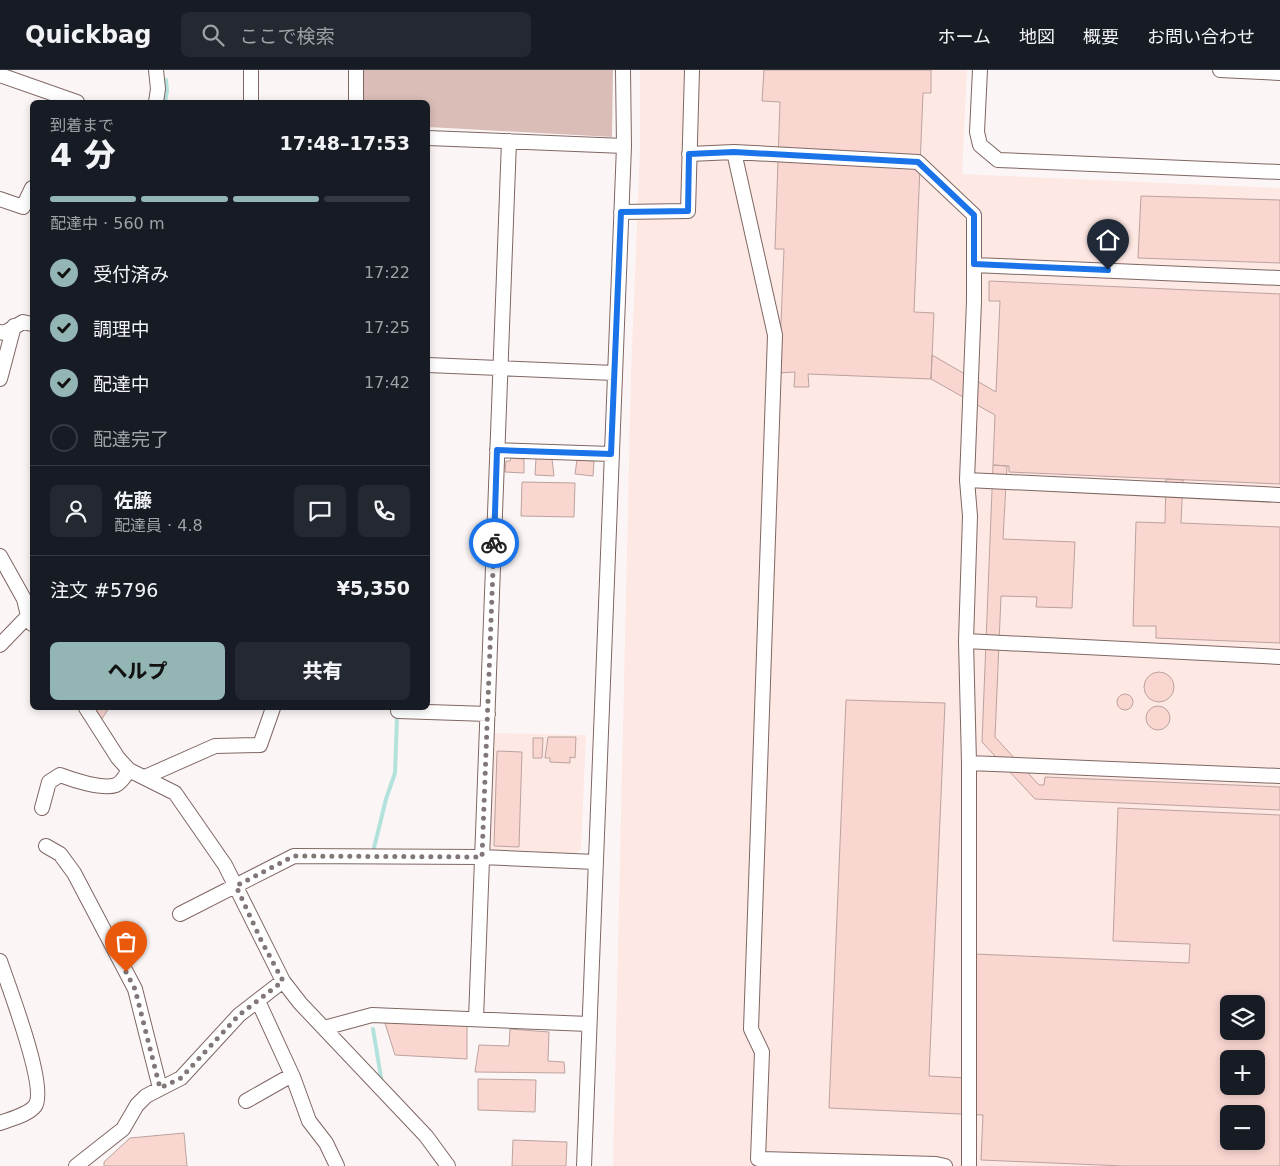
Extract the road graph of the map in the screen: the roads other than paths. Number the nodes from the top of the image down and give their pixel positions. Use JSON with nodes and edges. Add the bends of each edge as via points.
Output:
{"nodes":[{"id":1,"x":156,"y":70,"type":"edge"},
{"id":2,"x":252,"y":70,"type":"edge"},
{"id":3,"x":356,"y":70,"type":"edge"},
{"id":4,"x":623,"y":70,"type":"edge"},
{"id":5,"x":692,"y":70,"type":"edge"},
{"id":6,"x":980,"y":70,"type":"edge"},
{"id":7,"x":1220,"y":70,"type":"edge"},
{"id":8,"x":1280,"y":73,"type":"edge"},
{"id":9,"x":0,"y":75,"type":"edge"},
{"id":10,"x":72,"y":100,"type":"edge"},
{"id":11,"x":156,"y":100,"type":"edge"},
{"id":12,"x":251,"y":100,"type":"edge"},
{"id":13,"x":356,"y":100,"type":"edge"},
{"id":14,"x":430,"y":138,"type":"edge"},
{"id":15,"x":509,"y":141,"type":"junction"},
{"id":16,"x":624,"y":146,"type":"junction"},
{"id":17,"x":734,"y":152,"type":"junction"},
{"id":18,"x":689,"y":154,"type":"junction"},
{"id":19,"x":1280,"y":172,"type":"edge"},
{"id":20,"x":30,"y":192,"type":"edge"},
{"id":21,"x":0,"y":199,"type":"edge"},
{"id":22,"x":621,"y":212,"type":"junction"},
{"id":23,"x":974,"y":264,"type":"junction"},
{"id":24,"x":1280,"y":278,"type":"edge"},
{"id":25,"x":30,"y":324,"type":"edge"},
{"id":26,"x":14,"y":326,"type":"junction"},
{"id":27,"x":0,"y":332,"type":"edge"},
{"id":28,"x":430,"y":365,"type":"edge"},
{"id":29,"x":500,"y":368,"type":"junction"},
{"id":30,"x":614,"y":373,"type":"junction"},
{"id":31,"x":0,"y":380,"type":"edge"},
{"id":32,"x":497,"y":450,"type":"junction"},
{"id":33,"x":611,"y":454,"type":"junction"},
{"id":34,"x":967,"y":480,"type":"junction"},
{"id":35,"x":1280,"y":495,"type":"edge"},
{"id":36,"x":0,"y":556,"type":"edge"},
{"id":37,"x":30,"y":591,"type":"edge"},
{"id":38,"x":24,"y":599,"type":"junction"},
{"id":39,"x":30,"y":620,"type":"edge"},
{"id":40,"x":966,"y":641,"type":"junction"},
{"id":41,"x":0,"y":645,"type":"edge"},
{"id":42,"x":1280,"y":656,"type":"edge"},
{"id":43,"x":87,"y":710,"type":"edge"},
{"id":44,"x":272,"y":710,"type":"edge"},
{"id":45,"x":398,"y":711,"type":"dead end"},
{"id":46,"x":488,"y":714,"type":"junction"},
{"id":47,"x":968,"y":763,"type":"junction"},
{"id":48,"x":129,"y":770,"type":"junction"},
{"id":49,"x":1280,"y":776,"type":"edge"},
{"id":50,"x":145,"y":777,"type":"junction"},
{"id":51,"x":42,"y":808,"type":"dead end"},
{"id":52,"x":46,"y":846,"type":"dead end"},
{"id":53,"x":482,"y":857,"type":"junction"},
{"id":54,"x":596,"y":862,"type":"junction"},
{"id":55,"x":236,"y":886,"type":"junction"},
{"id":56,"x":180,"y":914,"type":"dead end"},
{"id":57,"x":0,"y":961,"type":"edge"},
{"id":58,"x":283,"y":981,"type":"junction"},
{"id":59,"x":258,"y":1000,"type":"junction"},
{"id":60,"x":476,"y":1018,"type":"junction"},
{"id":61,"x":589,"y":1024,"type":"junction"},
{"id":62,"x":324,"y":1028,"type":"junction"},
{"id":63,"x":292,"y":1075,"type":"junction"},
{"id":64,"x":160,"y":1088,"type":"junction"},
{"id":65,"x":246,"y":1101,"type":"dead end"},
{"id":66,"x":0,"y":1123,"type":"edge"},
{"id":67,"x":76,"y":1166,"type":"edge"},
{"id":68,"x":337,"y":1166,"type":"edge"},
{"id":69,"x":448,"y":1166,"type":"edge"},
{"id":70,"x":584,"y":1166,"type":"edge"},
{"id":71,"x":945,"y":1166,"type":"edge"},
{"id":72,"x":969,"y":1166,"type":"edge"}],
"edges":[{"from":1,"to":11,"type":"street"},
{"from":2,"to":12,"type":"street"},
{"from":3,"to":13,"type":"street"},
{"from":4,"to":16,"type":"street"},
{"from":5,"to":18,"type":"street"},
{"from":6,"to":19,"type":"street","via":[[977,132],[980,145],[998,160]]},
{"from":7,"to":8,"type":"street"},
{"from":9,"to":10,"type":"street"},
{"from":14,"to":15,"type":"street"},
{"from":15,"to":16,"type":"street"},
{"from":15,"to":29,"type":"street"},
{"from":16,"to":22,"type":"street"},
{"from":17,"to":18,"type":"street"},
{"from":17,"to":23,"type":"street","via":[[918,162],[974,215]]},
{"from":17,"to":71,"type":"street","via":[[775,335],[751,1029],[762,1052],[758,1160]]},
{"from":18,"to":22,"type":"street","via":[[688,211]]},
{"from":20,"to":21,"type":"street","via":[[23,207]]},
{"from":22,"to":30,"type":"street"},
{"from":23,"to":24,"type":"street"},
{"from":23,"to":34,"type":"street"},
{"from":25,"to":26,"type":"street","via":[[22,322]]},
{"from":26,"to":27,"type":"street"},
{"from":26,"to":31,"type":"street"},
{"from":28,"to":29,"type":"street"},
{"from":29,"to":30,"type":"street"},
{"from":29,"to":32,"type":"street"},
{"from":30,"to":33,"type":"street"},
{"from":32,"to":33,"type":"street"},
{"from":32,"to":46,"type":"street"},
{"from":33,"to":54,"type":"street"},
{"from":34,"to":35,"type":"street"},
{"from":34,"to":40,"type":"street","via":[[970,516]]},
{"from":36,"to":38,"type":"street"},
{"from":37,"to":38,"type":"street"},
{"from":38,"to":39,"type":"street"},
{"from":39,"to":41,"type":"street"},
{"from":40,"to":42,"type":"street"},
{"from":40,"to":47,"type":"street"},
{"from":43,"to":48,"type":"street"},
{"from":44,"to":50,"type":"street","via":[[260,745],[214,746]]},
{"from":45,"to":46,"type":"street"},
{"from":46,"to":53,"type":"street"},
{"from":47,"to":49,"type":"street"},
{"from":47,"to":72,"type":"street"},
{"from":48,"to":50,"type":"street"},
{"from":48,"to":51,"type":"street","via":[[118,784],[110,787],[60,775],[49,782]]},
{"from":50,"to":55,"type":"street","via":[[175,793]]},
{"from":52,"to":64,"type":"street","via":[[60,854],[74,873],[135,989]]},
{"from":53,"to":54,"type":"street"},
{"from":53,"to":55,"type":"street","via":[[294,856]]},
{"from":53,"to":60,"type":"street"},
{"from":54,"to":61,"type":"street"},
{"from":55,"to":56,"type":"street"},
{"from":55,"to":58,"type":"street"},
{"from":57,"to":66,"type":"street","via":[[32,1058],[38,1095],[35,1106],[27,1112]]},
{"from":58,"to":59,"type":"street"},
{"from":58,"to":62,"type":"street"},
{"from":59,"to":63,"type":"street"},
{"from":59,"to":64,"type":"street","via":[[239,1015],[181,1078]]},
{"from":60,"to":61,"type":"street"},
{"from":60,"to":62,"type":"street","via":[[372,1015]]},
{"from":61,"to":70,"type":"street"},
{"from":62,"to":69,"type":"street","via":[[426,1136]]},
{"from":63,"to":65,"type":"street"},
{"from":63,"to":68,"type":"street","via":[[309,1121],[326,1143]]},
{"from":64,"to":67,"type":"street","via":[[137,1104],[123,1129]]}]}
